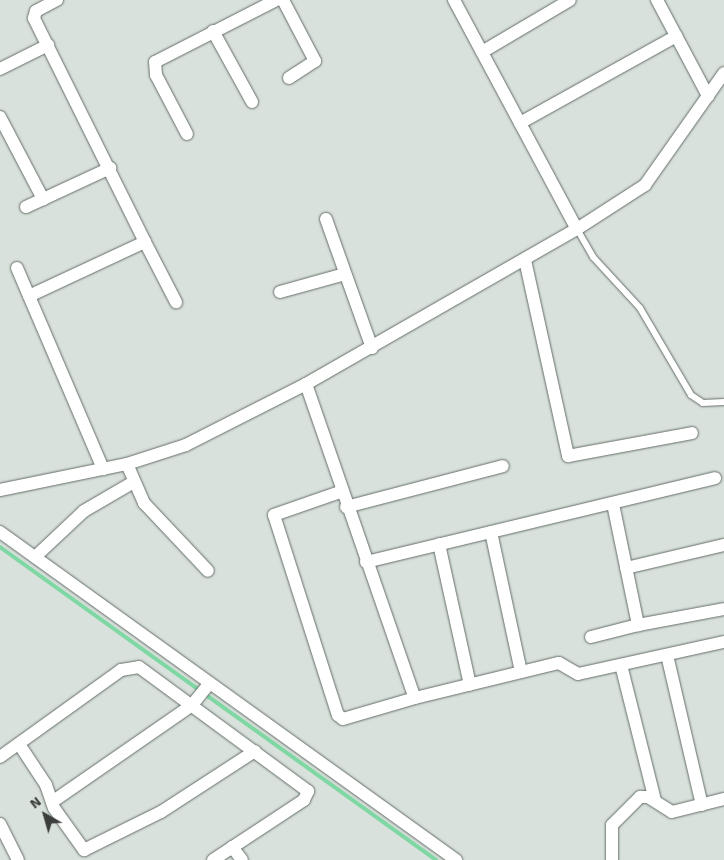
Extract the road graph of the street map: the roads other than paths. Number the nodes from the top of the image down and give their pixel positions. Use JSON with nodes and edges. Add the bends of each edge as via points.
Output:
{"nodes":[{"id":1,"x":57,"y":0,"type":"edge"},
{"id":2,"x":276,"y":0,"type":"edge"},
{"id":3,"x":283,"y":0,"type":"edge"},
{"id":4,"x":454,"y":0,"type":"edge"},
{"id":5,"x":657,"y":0,"type":"edge"},
{"id":6,"x":563,"y":2,"type":"edge"},
{"id":7,"x":213,"y":31,"type":"junction"},
{"id":8,"x":676,"y":36,"type":"junction"},
{"id":9,"x":48,"y":45,"type":"junction"},
{"id":10,"x":482,"y":52,"type":"junction"},
{"id":11,"x":0,"y":69,"type":"edge"},
{"id":12,"x":724,"y":73,"type":"edge"},
{"id":13,"x":289,"y":78,"type":"dead end"},
{"id":14,"x":708,"y":96,"type":"junction"},
{"id":15,"x":252,"y":102,"type":"dead end"},
{"id":16,"x":0,"y":118,"type":"edge"},
{"id":17,"x":520,"y":123,"type":"junction"},
{"id":18,"x":186,"y":134,"type":"dead end"},
{"id":19,"x":110,"y":168,"type":"junction"},
{"id":20,"x":43,"y":199,"type":"junction"},
{"id":21,"x":26,"y":207,"type":"dead end"},
{"id":22,"x":326,"y":219,"type":"dead end"},
{"id":23,"x":577,"y":229,"type":"junction"},
{"id":24,"x":145,"y":242,"type":"junction"},
{"id":25,"x":525,"y":260,"type":"junction"},
{"id":26,"x":17,"y":268,"type":"dead end"},
{"id":27,"x":345,"y":274,"type":"junction"},
{"id":28,"x":280,"y":292,"type":"dead end"},
{"id":29,"x":29,"y":296,"type":"junction"},
{"id":30,"x":176,"y":302,"type":"dead end"},
{"id":31,"x":372,"y":348,"type":"junction"},
{"id":32,"x":306,"y":384,"type":"junction"},
{"id":33,"x":724,"y":402,"type":"edge"},
{"id":34,"x":692,"y":433,"type":"dead end"},
{"id":35,"x":127,"y":464,"type":"junction"},
{"id":36,"x":503,"y":466,"type":"dead end"},
{"id":37,"x":103,"y":469,"type":"junction"},
{"id":38,"x":715,"y":478,"type":"dead end"},
{"id":39,"x":132,"y":483,"type":"junction"},
{"id":40,"x":0,"y":490,"type":"edge"},
{"id":41,"x":340,"y":492,"type":"junction"},
{"id":42,"x":613,"y":504,"type":"junction"},
{"id":43,"x":346,"y":507,"type":"junction"},
{"id":44,"x":0,"y":532,"type":"edge"},
{"id":45,"x":492,"y":532,"type":"junction"},
{"id":46,"x":439,"y":544,"type":"junction"},
{"id":47,"x":724,"y":545,"type":"edge"},
{"id":48,"x":35,"y":557,"type":"junction"},
{"id":49,"x":366,"y":562,"type":"junction"},
{"id":50,"x":626,"y":568,"type":"junction"},
{"id":51,"x":208,"y":571,"type":"dead end"},
{"id":52,"x":724,"y":609,"type":"edge"},
{"id":53,"x":638,"y":625,"type":"junction"},
{"id":54,"x":591,"y":638,"type":"dead end"},
{"id":55,"x":724,"y":642,"type":"edge"},
{"id":56,"x":667,"y":655,"type":"junction"},
{"id":57,"x":621,"y":665,"type":"junction"},
{"id":58,"x":521,"y":672,"type":"junction"},
{"id":59,"x":470,"y":685,"type":"junction"},
{"id":60,"x":202,"y":694,"type":"junction"},
{"id":61,"x":415,"y":698,"type":"junction"},
{"id":62,"x":19,"y":744,"type":"junction"},
{"id":63,"x":255,"y":751,"type":"junction"},
{"id":64,"x":0,"y":757,"type":"edge"},
{"id":65,"x":724,"y":799,"type":"edge"},
{"id":66,"x":655,"y":800,"type":"junction"},
{"id":67,"x":52,"y":802,"type":"junction"},
{"id":68,"x":702,"y":805,"type":"junction"},
{"id":69,"x":0,"y":825,"type":"edge"},
{"id":70,"x":232,"y":847,"type":"junction"},
{"id":71,"x":18,"y":860,"type":"edge"},
{"id":72,"x":213,"y":860,"type":"edge"},
{"id":73,"x":242,"y":860,"type":"edge"},
{"id":74,"x":456,"y":860,"type":"edge"},
{"id":75,"x":612,"y":860,"type":"edge"}],
"edges":[{"from":1,"to":9,"type":"street","via":[[34,16]]},
{"from":2,"to":7,"type":"street"},
{"from":3,"to":13,"type":"street","via":[[315,61]]},
{"from":4,"to":10,"type":"street"},
{"from":5,"to":8,"type":"street"},
{"from":6,"to":10,"type":"street"},
{"from":7,"to":15,"type":"street"},
{"from":7,"to":18,"type":"street","via":[[155,62],[156,75]]},
{"from":8,"to":14,"type":"street"},
{"from":8,"to":17,"type":"street"},
{"from":9,"to":11,"type":"street"},
{"from":9,"to":19,"type":"street"},
{"from":10,"to":17,"type":"street"},
{"from":12,"to":14,"type":"street"},
{"from":14,"to":23,"type":"street","via":[[644,185]]},
{"from":16,"to":20,"type":"street"},
{"from":17,"to":23,"type":"street"},
{"from":19,"to":20,"type":"street"},
{"from":19,"to":24,"type":"street"},
{"from":20,"to":21,"type":"street"},
{"from":22,"to":27,"type":"street"},
{"from":23,"to":25,"type":"street"},
{"from":23,"to":33,"type":"lane","via":[[593,256],[640,308],[691,395],[703,403]]},
{"from":24,"to":29,"type":"street"},
{"from":24,"to":30,"type":"street"},
{"from":25,"to":31,"type":"street"},
{"from":25,"to":34,"type":"street","via":[[568,456]]},
{"from":26,"to":29,"type":"street"},
{"from":27,"to":28,"type":"street"},
{"from":27,"to":31,"type":"street"},
{"from":29,"to":37,"type":"street"},
{"from":31,"to":32,"type":"street"},
{"from":32,"to":35,"type":"street","via":[[186,445]]},
{"from":32,"to":41,"type":"street"},
{"from":35,"to":37,"type":"street"},
{"from":35,"to":39,"type":"street"},
{"from":36,"to":43,"type":"street"},
{"from":37,"to":40,"type":"street"},
{"from":38,"to":42,"type":"street"},
{"from":39,"to":48,"type":"street","via":[[84,510]]},
{"from":39,"to":51,"type":"street","via":[[144,503]]},
{"from":41,"to":43,"type":"street"},
{"from":41,"to":61,"type":"street","via":[[274,515],[338,715],[343,719]]},
{"from":42,"to":45,"type":"street"},
{"from":42,"to":50,"type":"street"},
{"from":43,"to":49,"type":"street"},
{"from":44,"to":48,"type":"street"},
{"from":45,"to":46,"type":"street"},
{"from":45,"to":58,"type":"street"},
{"from":46,"to":49,"type":"street"},
{"from":46,"to":59,"type":"street"},
{"from":47,"to":50,"type":"street"},
{"from":48,"to":60,"type":"street"},
{"from":49,"to":61,"type":"street"},
{"from":50,"to":53,"type":"street"},
{"from":52,"to":53,"type":"street"},
{"from":53,"to":54,"type":"street"},
{"from":55,"to":56,"type":"street"},
{"from":56,"to":57,"type":"street"},
{"from":56,"to":68,"type":"street"},
{"from":57,"to":58,"type":"street","via":[[578,674],[561,663]]},
{"from":57,"to":66,"type":"street"},
{"from":58,"to":59,"type":"street"},
{"from":59,"to":61,"type":"street"},
{"from":60,"to":62,"type":"street","via":[[139,667],[128,667]]},
{"from":60,"to":63,"type":"street"},
{"from":60,"to":67,"type":"street"},
{"from":60,"to":74,"type":"street"},
{"from":62,"to":64,"type":"street"},
{"from":62,"to":67,"type":"street"},
{"from":63,"to":67,"type":"street","via":[[161,812],[84,850]]},
{"from":63,"to":70,"type":"street","via":[[305,787],[308,796]]},
{"from":65,"to":68,"type":"street"},
{"from":66,"to":68,"type":"street","via":[[672,812]]},
{"from":66,"to":75,"type":"street","via":[[640,797],[618,815],[609,834]]},
{"from":69,"to":71,"type":"street"},
{"from":70,"to":72,"type":"street"},
{"from":70,"to":73,"type":"street"}]}
